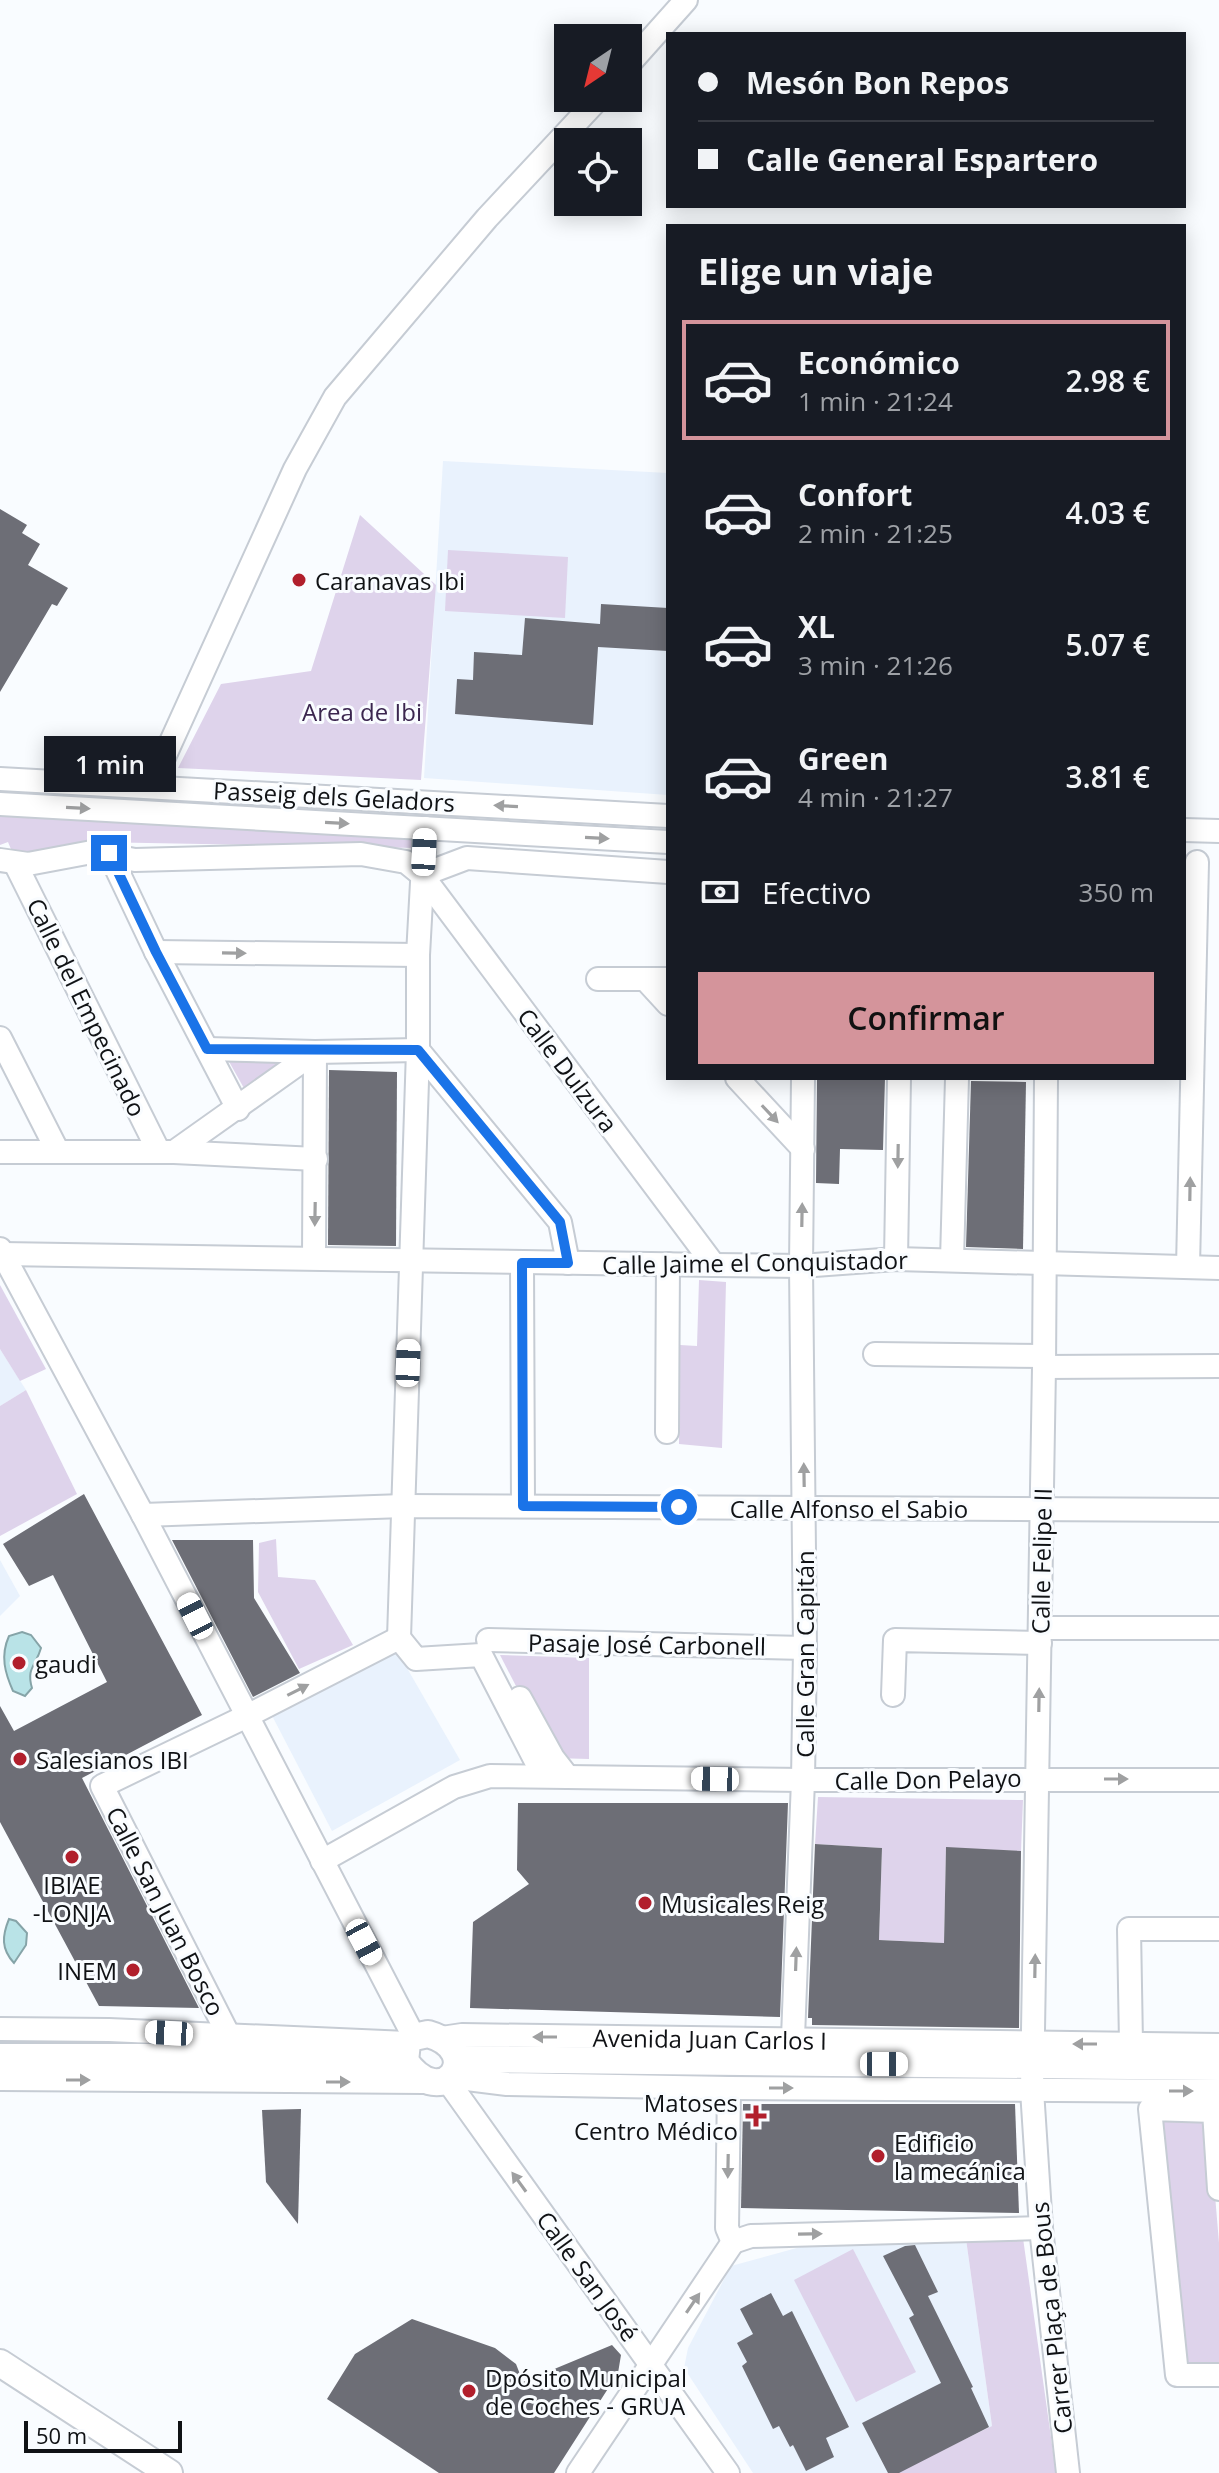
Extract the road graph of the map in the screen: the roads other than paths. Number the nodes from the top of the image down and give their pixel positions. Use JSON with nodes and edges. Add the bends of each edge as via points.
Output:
{"nodes":[{"id":1,"x":686,"y":0,"type":"edge"},
{"id":2,"x":642,"y":49,"type":"edge"},
{"id":3,"x":586,"y":112,"type":"edge"},
{"id":4,"x":0,"y":779,"type":"edge"},
{"id":5,"x":151,"y":786,"type":"junction"},
{"id":6,"x":0,"y":804,"type":"edge"},
{"id":7,"x":666,"y":816,"type":"edge"},
{"id":8,"x":425,"y":828,"type":"junction"},
{"id":9,"x":1186,"y":830,"type":"edge"},
{"id":10,"x":1219,"y":831,"type":"edge"},
{"id":11,"x":666,"y":842,"type":"edge"},
{"id":12,"x":109,"y":853,"type":"junction"},
{"id":13,"x":7,"y":861,"type":"edge"},
{"id":14,"x":1196,"y":865,"type":"edge"},
{"id":15,"x":666,"y":872,"type":"edge"},
{"id":16,"x":422,"y":875,"type":"junction"},
{"id":17,"x":156,"y":952,"type":"junction"},
{"id":18,"x":418,"y":955,"type":"junction"},
{"id":19,"x":598,"y":979,"type":"dead end"},
{"id":20,"x":645,"y":979,"type":"junction"},
{"id":21,"x":666,"y":979,"type":"edge"},
{"id":22,"x":666,"y":1002,"type":"edge"},
{"id":23,"x":0,"y":1038,"type":"edge"},
{"id":24,"x":207,"y":1049,"type":"junction"},
{"id":25,"x":418,"y":1050,"type":"junction"},
{"id":26,"x":315,"y":1052,"type":"junction"},
{"id":27,"x":739,"y":1080,"type":"edge"},
{"id":28,"x":803,"y":1080,"type":"edge"},
{"id":29,"x":899,"y":1080,"type":"edge"},
{"id":30,"x":957,"y":1080,"type":"edge"},
{"id":31,"x":1046,"y":1080,"type":"edge"},
{"id":32,"x":238,"y":1109,"type":"junction"},
{"id":33,"x":803,"y":1149,"type":"junction"},
{"id":34,"x":0,"y":1152,"type":"edge"},
{"id":35,"x":58,"y":1152,"type":"junction"},
{"id":36,"x":166,"y":1152,"type":"junction"},
{"id":37,"x":316,"y":1159,"type":"junction"},
{"id":38,"x":1,"y":1252,"type":"edge"},
{"id":39,"x":314,"y":1258,"type":"junction"},
{"id":40,"x":896,"y":1259,"type":"junction"},
{"id":41,"x":952,"y":1260,"type":"junction"},
{"id":42,"x":411,"y":1261,"type":"junction"},
{"id":43,"x":522,"y":1263,"type":"junction"},
{"id":44,"x":568,"y":1263,"type":"junction"},
{"id":45,"x":1045,"y":1263,"type":"junction"},
{"id":46,"x":668,"y":1264,"type":"junction"},
{"id":47,"x":714,"y":1265,"type":"junction"},
{"id":48,"x":801,"y":1266,"type":"junction"},
{"id":49,"x":1188,"y":1267,"type":"junction"},
{"id":50,"x":1219,"y":1268,"type":"edge"},
{"id":51,"x":875,"y":1354,"type":"dead end"},
{"id":52,"x":1044,"y":1361,"type":"junction"},
{"id":53,"x":1219,"y":1366,"type":"edge"},
{"id":54,"x":667,"y":1432,"type":"dead end"},
{"id":55,"x":403,"y":1506,"type":"junction"},
{"id":56,"x":523,"y":1506,"type":"junction"},
{"id":57,"x":804,"y":1508,"type":"junction"},
{"id":58,"x":1042,"y":1509,"type":"junction"},
{"id":59,"x":1219,"y":1510,"type":"edge"},
{"id":60,"x":143,"y":1515,"type":"junction"},
{"id":61,"x":1219,"y":1628,"type":"edge"},
{"id":62,"x":1040,"y":1636,"type":"junction"},
{"id":63,"x":399,"y":1638,"type":"junction"},
{"id":64,"x":805,"y":1648,"type":"junction"},
{"id":65,"x":893,"y":1695,"type":"dead end"},
{"id":66,"x":247,"y":1716,"type":"junction"},
{"id":67,"x":543,"y":1775,"type":"junction"},
{"id":68,"x":567,"y":1776,"type":"junction"},
{"id":69,"x":1038,"y":1778,"type":"junction"},
{"id":70,"x":803,"y":1780,"type":"junction"},
{"id":71,"x":1219,"y":1780,"type":"edge"},
{"id":72,"x":322,"y":1861,"type":"junction"},
{"id":73,"x":1219,"y":1929,"type":"edge"},
{"id":74,"x":0,"y":2029,"type":"edge"},
{"id":75,"x":1131,"y":2043,"type":"junction"},
{"id":76,"x":1219,"y":2045,"type":"edge"},
{"id":77,"x":231,"y":2046,"type":"junction"},
{"id":78,"x":409,"y":2047,"type":"junction"},
{"id":79,"x":792,"y":2050,"type":"junction"},
{"id":80,"x":0,"y":2057,"type":"edge"},
{"id":81,"x":445,"y":2067,"type":"junction"},
{"id":82,"x":1033,"y":2067,"type":"junction"},
{"id":83,"x":1219,"y":2067,"type":"edge"},
{"id":84,"x":0,"y":2079,"type":"edge"},
{"id":85,"x":729,"y":2088,"type":"junction"},
{"id":86,"x":1219,"y":2091,"type":"edge"},
{"id":87,"x":1219,"y":2189,"type":"edge"},
{"id":88,"x":1041,"y":2228,"type":"junction"},
{"id":89,"x":733,"y":2242,"type":"junction"},
{"id":90,"x":0,"y":2363,"type":"edge"},
{"id":91,"x":652,"y":2363,"type":"junction"},
{"id":92,"x":1219,"y":2375,"type":"edge"},
{"id":93,"x":169,"y":2473,"type":"edge"},
{"id":94,"x":578,"y":2473,"type":"edge"},
{"id":95,"x":728,"y":2473,"type":"edge"},
{"id":96,"x":1068,"y":2473,"type":"edge"}],
"edges":[{"from":1,"to":2,"type":"street"},
{"from":3,"to":5,"type":"street","via":[[487,218],[335,397],[290,480]]},
{"from":4,"to":5,"type":"street","name":"Passeig dels Geladors"},
{"from":7,"to":5,"type":"street","name":"Passeig dels Geladors","one_way":true},
{"from":6,"to":8,"type":"street","one_way":true},
{"from":8,"to":11,"type":"street","one_way":true},
{"from":8,"to":16,"type":"street"},
{"from":9,"to":10,"type":"street"},
{"from":12,"to":13,"type":"street","via":[[28,864]]},
{"from":12,"to":16,"type":"street","via":[[135,860],[361,854],[406,862]]},
{"from":12,"to":17,"type":"street"},
{"from":13,"to":36,"type":"street","name":"Calle del Empecinado"},
{"from":49,"to":14,"type":"street","one_way":true},
{"from":15,"to":16,"type":"street","via":[[467,858]]},
{"from":16,"to":18,"type":"street"},
{"from":16,"to":47,"type":"street","name":"Calle Dulzura"},
{"from":17,"to":18,"type":"street","one_way":true},
{"from":17,"to":24,"type":"street"},
{"from":18,"to":25,"type":"street"},
{"from":19,"to":20,"type":"street"},
{"from":20,"to":21,"type":"street"},
{"from":20,"to":22,"type":"street"},
{"from":23,"to":35,"type":"street"},
{"from":24,"to":26,"type":"street"},
{"from":24,"to":32,"type":"street"},
{"from":25,"to":26,"type":"street"},
{"from":25,"to":42,"type":"street"},
{"from":25,"to":44,"type":"street","via":[[560,1222]]},
{"from":26,"to":32,"type":"street"},
{"from":26,"to":37,"type":"street"},
{"from":27,"to":33,"type":"street","one_way":true},
{"from":28,"to":33,"type":"street","name":"Calle Gran Capitán"},
{"from":29,"to":40,"type":"street","one_way":true},
{"from":30,"to":41,"type":"street"},
{"from":31,"to":45,"type":"street","name":"Calle Felipe II"},
{"from":32,"to":36,"type":"street"},
{"from":48,"to":33,"type":"street","name":"Calle Gran Capitán","one_way":true},
{"from":34,"to":35,"type":"street"},
{"from":35,"to":36,"type":"street"},
{"from":36,"to":37,"type":"street"},
{"from":37,"to":39,"type":"street","one_way":true},
{"from":38,"to":39,"type":"street","name":"Calle Jaime el Conquistador"},
{"from":38,"to":60,"type":"street"},
{"from":39,"to":42,"type":"street","name":"Calle Jaime el Conquistador"},
{"from":40,"to":41,"type":"street","name":"Calle Jaime el Conquistador"},
{"from":40,"to":48,"type":"street","name":"Calle Jaime el Conquistador"},
{"from":41,"to":45,"type":"street","name":"Calle Jaime el Conquistador"},
{"from":42,"to":43,"type":"street","name":"Calle Jaime el Conquistador"},
{"from":42,"to":55,"type":"street"},
{"from":43,"to":44,"type":"street","name":"Calle Jaime el Conquistador"},
{"from":43,"to":56,"type":"street"},
{"from":44,"to":46,"type":"street","name":"Calle Jaime el Conquistador"},
{"from":45,"to":49,"type":"street","name":"Calle Jaime el Conquistador"},
{"from":45,"to":52,"type":"street","name":"Calle Felipe II"},
{"from":46,"to":47,"type":"street","name":"Calle Jaime el Conquistador"},
{"from":46,"to":54,"type":"street"},
{"from":47,"to":48,"type":"street","name":"Calle Jaime el Conquistador"},
{"from":57,"to":48,"type":"street","name":"Calle Gran Capitán","one_way":true},
{"from":49,"to":50,"type":"street","name":"Calle Jaime el Conquistador"},
{"from":51,"to":52,"type":"street"},
{"from":52,"to":53,"type":"street"},
{"from":52,"to":58,"type":"street","name":"Calle Felipe II"},
{"from":55,"to":56,"type":"street","name":"Calle Alfonso el Sabio"},
{"from":55,"to":60,"type":"street","name":"Calle Alfonso el Sabio"},
{"from":55,"to":63,"type":"street"},
{"from":56,"to":57,"type":"street","name":"Calle Alfonso el Sabio"},
{"from":57,"to":58,"type":"street","name":"Calle Alfonso el Sabio"},
{"from":57,"to":64,"type":"street","name":"Calle Gran Capitán"},
{"from":58,"to":59,"type":"street","name":"Calle Alfonso el Sabio"},
{"from":58,"to":62,"type":"street","name":"Calle Felipe II"},
{"from":60,"to":66,"type":"street"},
{"from":61,"to":62,"type":"street"},
{"from":62,"to":65,"type":"street","via":[[895,1640]]},
{"from":69,"to":62,"type":"street","name":"Calle Felipe II","one_way":true},
{"from":66,"to":63,"type":"street","one_way":true},
{"from":63,"to":67,"type":"street","via":[[416,1659],[481,1655]]},
{"from":64,"to":68,"type":"street","name":"Pasaje José Carbonell","via":[[488,1640]]},
{"from":64,"to":70,"type":"street","name":"Calle Gran Capitán"},
{"from":66,"to":72,"type":"street"},
{"from":66,"to":77,"type":"street","name":"Calle San Juan Bosco","via":[[102,1786]]},
{"from":67,"to":68,"type":"street","name":"Calle Don Pelayo"},
{"from":67,"to":72,"type":"street","name":"Calle Don Pelayo","via":[[490,1776],[454,1787]]},
{"from":68,"to":70,"type":"street","name":"Calle Don Pelayo"},
{"from":69,"to":70,"type":"street","name":"Calle Don Pelayo"},
{"from":69,"to":71,"type":"street","name":"Calle Don Pelayo","one_way":true},
{"from":82,"to":69,"type":"street","name":"Calle Felipe II","one_way":true},
{"from":79,"to":70,"type":"street","name":"Calle Gran Capitán","one_way":true},
{"from":72,"to":78,"type":"street"},
{"from":73,"to":75,"type":"street","via":[[1129,1929]]},
{"from":74,"to":77,"type":"street","via":[[109,2030]]},
{"from":75,"to":76,"type":"street","name":"Avenida Juan Carlos I"},
{"from":75,"to":82,"type":"street","name":"Avenida Juan Carlos I","one_way":true},
{"from":77,"to":78,"type":"main road"},
{"from":77,"to":80,"type":"main road"},
{"from":78,"to":81,"type":"main road","via":[[413,2073]]},
{"from":78,"to":81,"type":"main road","via":[[428,2034]]},
{"from":79,"to":81,"type":"main road","name":"Avenida Juan Carlos I"},
{"from":79,"to":82,"type":"main road","name":"Avenida Juan Carlos I"},
{"from":84,"to":81,"type":"street","name":"Avenida Juan Carlos I","one_way":true},
{"from":81,"to":85,"type":"street","name":"Avenida Juan Carlos I","via":[[507,2084]]},
{"from":91,"to":81,"type":"street","name":"Calle San José","one_way":true},
{"from":82,"to":83,"type":"main road","name":"Avenida Juan Carlos I"},
{"from":85,"to":82,"type":"street","name":"Avenida Juan Carlos I","one_way":true},
{"from":82,"to":86,"type":"street","name":"Avenida Juan Carlos I","one_way":true},
{"from":82,"to":88,"type":"street","name":"Carrer Plaça de Bous"},
{"from":85,"to":89,"type":"street","one_way":true,"via":[[727,2228]]},
{"from":87,"to":92,"type":"street","via":[[1214,2111],[1150,2109],[1177,2375]]},
{"from":89,"to":88,"type":"street","one_way":true,"via":[[751,2236]]},
{"from":88,"to":96,"type":"street","name":"Carrer Plaça de Bous"},
{"from":91,"to":89,"type":"street","one_way":true},
{"from":90,"to":93,"type":"main road"},
{"from":91,"to":94,"type":"street"},
{"from":91,"to":95,"type":"street","name":"Calle San José"}]}
